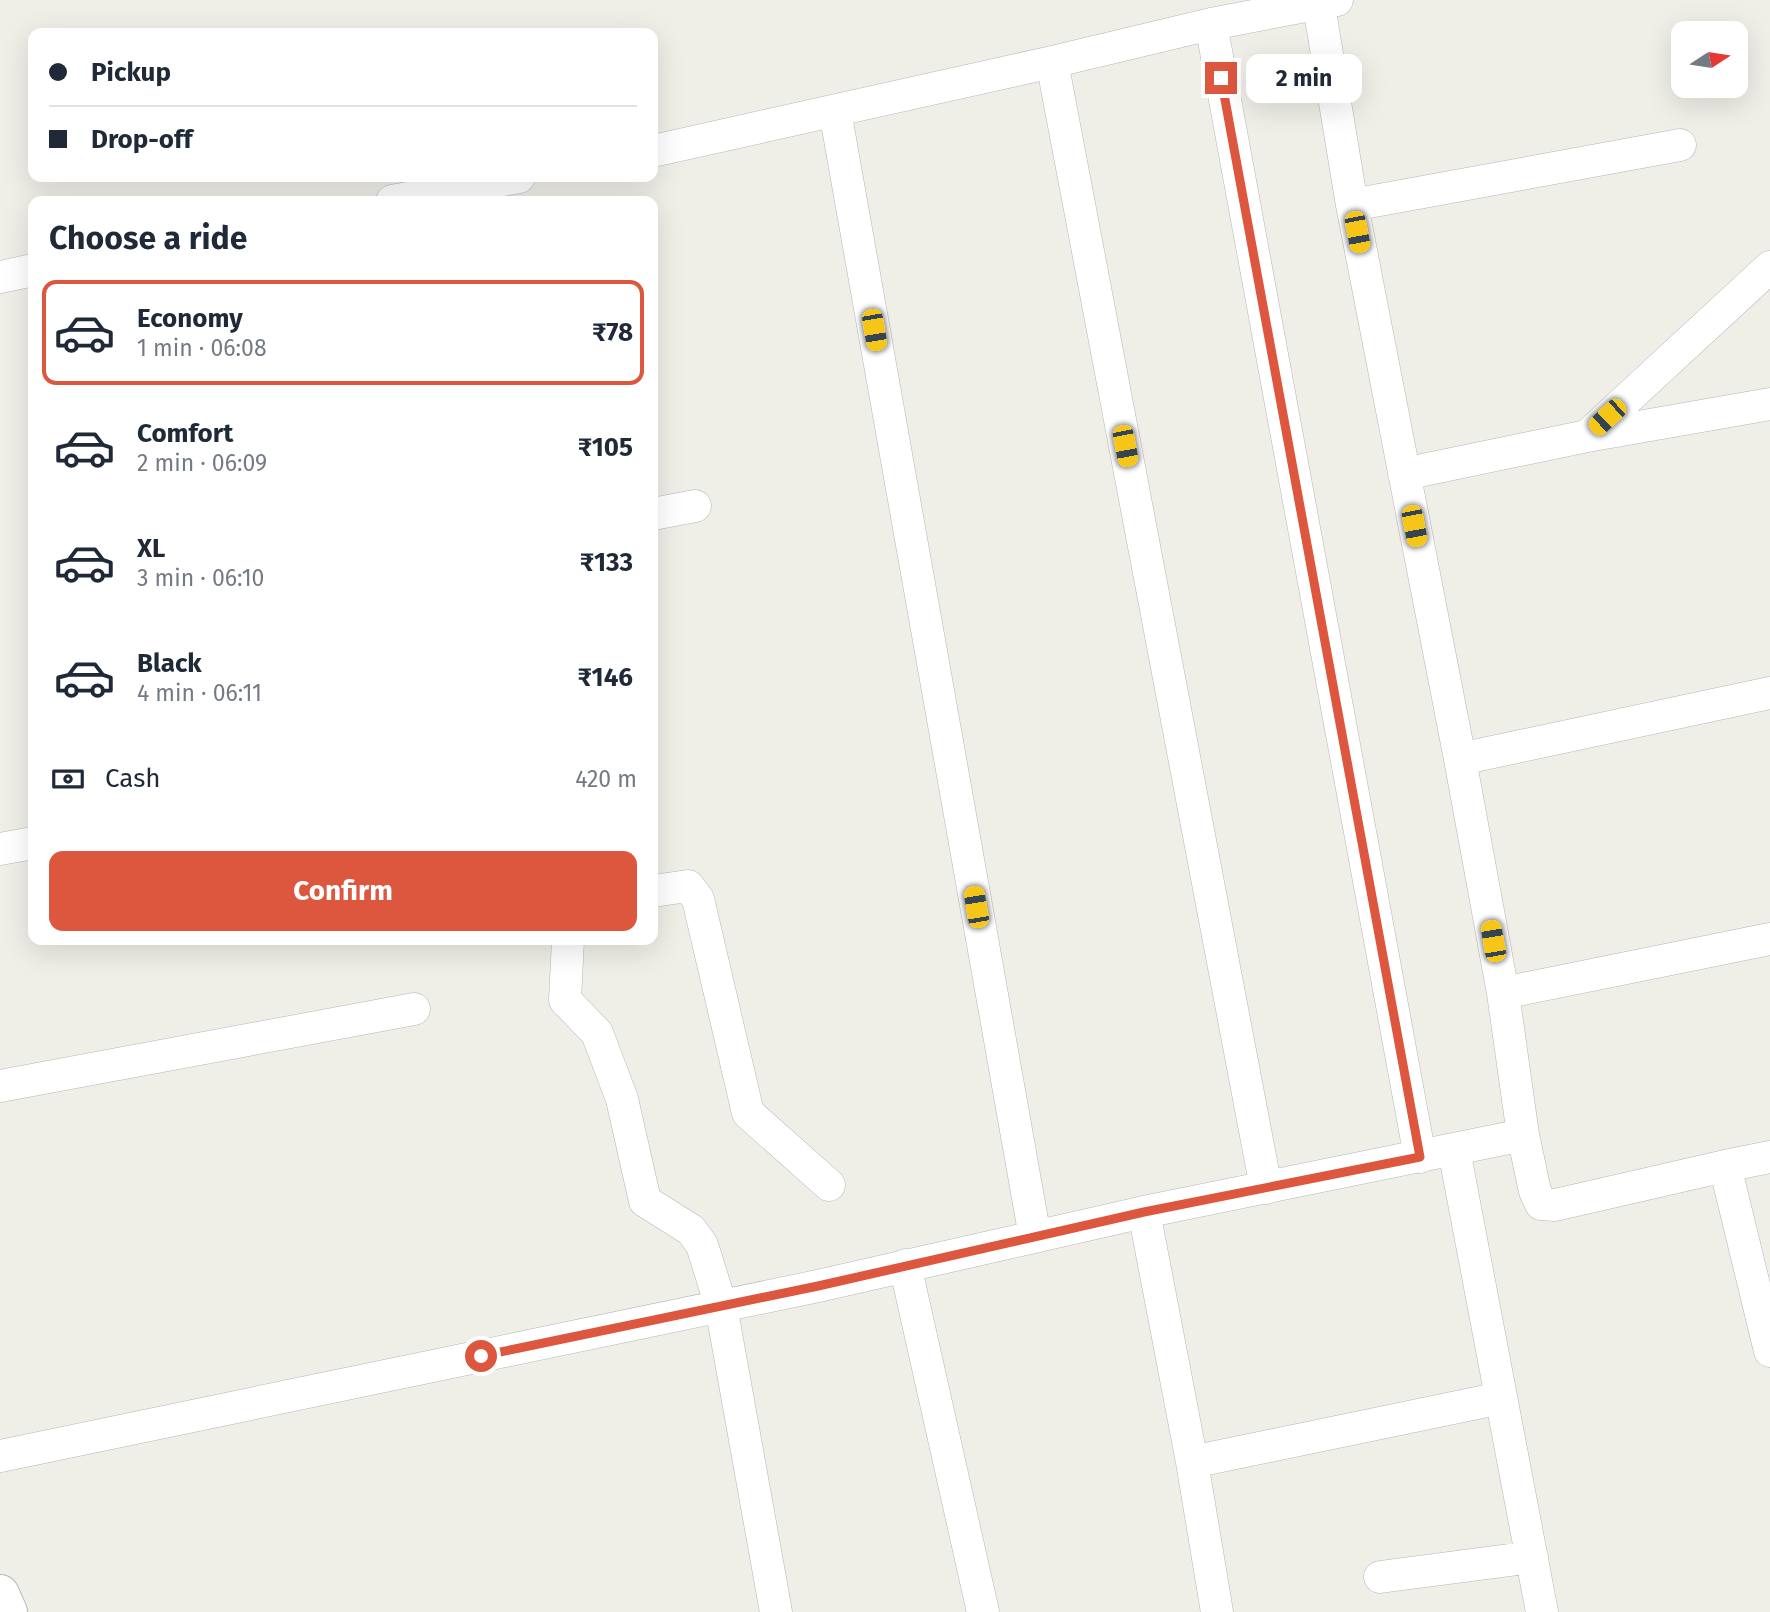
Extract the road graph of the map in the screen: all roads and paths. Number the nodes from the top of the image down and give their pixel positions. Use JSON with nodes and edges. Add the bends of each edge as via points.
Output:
{"nodes":[{"id":1,"x":1324,"y":1,"type":"edge"},
{"id":2,"x":1211,"y":24,"type":"junction"},
{"id":3,"x":1052,"y":62,"type":"junction"},
{"id":4,"x":835,"y":111,"type":"junction"},
{"id":5,"x":1680,"y":145,"type":"dead end"},
{"id":6,"x":658,"y":150,"type":"edge"},
{"id":7,"x":500,"y":182,"type":"edge"},
{"id":8,"x":445,"y":196,"type":"edge"},
{"id":9,"x":1352,"y":205,"type":"junction"},
{"id":10,"x":1770,"y":267,"type":"edge"},
{"id":11,"x":28,"y":271,"type":"edge"},
{"id":12,"x":0,"y":277,"type":"edge"},
{"id":13,"x":1770,"y":404,"type":"edge"},
{"id":14,"x":1587,"y":436,"type":"junction"},
{"id":15,"x":1404,"y":474,"type":"junction"},
{"id":16,"x":695,"y":506,"type":"dead end"},
{"id":17,"x":658,"y":513,"type":"edge"},
{"id":18,"x":1770,"y":693,"type":"edge"},
{"id":19,"x":1460,"y":759,"type":"junction"},
{"id":20,"x":28,"y":845,"type":"edge"},
{"id":21,"x":0,"y":849,"type":"edge"},
{"id":22,"x":658,"y":890,"type":"edge"},
{"id":23,"x":1770,"y":939,"type":"edge"},
{"id":24,"x":568,"y":945,"type":"edge"},
{"id":25,"x":1503,"y":993,"type":"junction"},
{"id":26,"x":414,"y":1009,"type":"dead end"},
{"id":27,"x":0,"y":1086,"type":"edge"},
{"id":28,"x":1523,"y":1135,"type":"junction"},
{"id":29,"x":1454,"y":1150,"type":"junction"},
{"id":30,"x":1420,"y":1157,"type":"junction"},
{"id":31,"x":1770,"y":1157,"type":"edge"},
{"id":32,"x":1725,"y":1166,"type":"junction"},
{"id":33,"x":829,"y":1185,"type":"dead end"},
{"id":34,"x":1266,"y":1188,"type":"junction"},
{"id":35,"x":1144,"y":1212,"type":"junction"},
{"id":36,"x":1035,"y":1237,"type":"junction"},
{"id":37,"x":905,"y":1265,"type":"junction"},
{"id":38,"x":721,"y":1306,"type":"junction"},
{"id":39,"x":1770,"y":1351,"type":"edge"},
{"id":40,"x":1501,"y":1398,"type":"junction"},
{"id":41,"x":0,"y":1456,"type":"edge"},
{"id":42,"x":1192,"y":1462,"type":"junction"},
{"id":43,"x":1532,"y":1557,"type":"junction"},
{"id":44,"x":1380,"y":1577,"type":"dead end"},
{"id":45,"x":0,"y":1594,"type":"edge"},
{"id":46,"x":8,"y":1612,"type":"edge"},
{"id":47,"x":776,"y":1612,"type":"edge"},
{"id":48,"x":983,"y":1612,"type":"edge"},
{"id":49,"x":1217,"y":1612,"type":"edge"},
{"id":50,"x":1542,"y":1612,"type":"edge"}],
"edges":[{"from":1,"to":2,"type":"street"},
{"from":1,"to":9,"type":"street"},
{"from":2,"to":3,"type":"street"},
{"from":2,"to":30,"type":"street"},
{"from":3,"to":4,"type":"street"},
{"from":3,"to":34,"type":"street"},
{"from":4,"to":6,"type":"street"},
{"from":4,"to":36,"type":"street"},
{"from":5,"to":9,"type":"street"},
{"from":7,"to":8,"type":"street"},
{"from":9,"to":15,"type":"street"},
{"from":10,"to":14,"type":"street"},
{"from":11,"to":12,"type":"street"},
{"from":13,"to":14,"type":"street"},
{"from":14,"to":15,"type":"street"},
{"from":15,"to":19,"type":"street"},
{"from":16,"to":17,"type":"street"},
{"from":18,"to":19,"type":"street"},
{"from":19,"to":25,"type":"street"},
{"from":20,"to":21,"type":"street"},
{"from":22,"to":33,"type":"street","via":[[688,886],[698,899],[748,1113]]},
{"from":23,"to":25,"type":"street"},
{"from":24,"to":38,"type":"street","via":[[565,1000],[597,1032],[622,1099],[645,1201],[691,1230],[702,1245]]},
{"from":25,"to":28,"type":"street"},
{"from":26,"to":27,"type":"street"},
{"from":28,"to":29,"type":"street"},
{"from":28,"to":32,"type":"street","via":[[1541,1205]]},
{"from":29,"to":30,"type":"street"},
{"from":29,"to":40,"type":"street"},
{"from":30,"to":34,"type":"street"},
{"from":31,"to":32,"type":"street"},
{"from":32,"to":39,"type":"street"},
{"from":34,"to":35,"type":"street"},
{"from":35,"to":36,"type":"street"},
{"from":35,"to":42,"type":"street"},
{"from":36,"to":37,"type":"street"},
{"from":37,"to":38,"type":"street"},
{"from":37,"to":48,"type":"street"},
{"from":38,"to":41,"type":"street"},
{"from":38,"to":47,"type":"street"},
{"from":40,"to":42,"type":"street"},
{"from":40,"to":43,"type":"street"},
{"from":42,"to":49,"type":"street"},
{"from":43,"to":44,"type":"street"},
{"from":43,"to":50,"type":"street"},
{"from":45,"to":46,"type":"street"}]}
